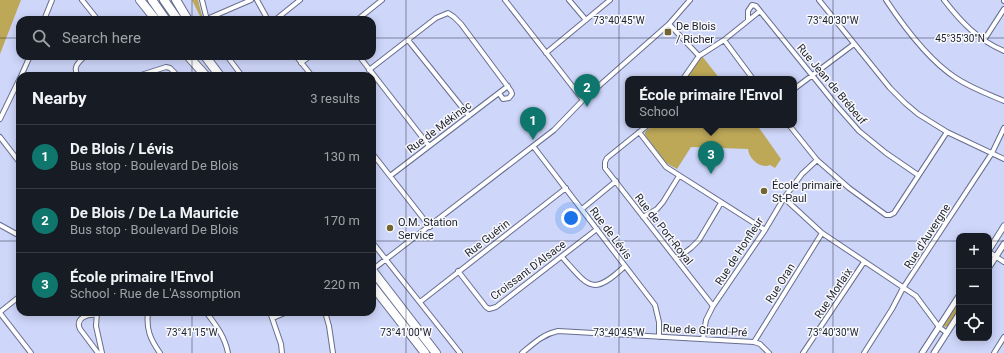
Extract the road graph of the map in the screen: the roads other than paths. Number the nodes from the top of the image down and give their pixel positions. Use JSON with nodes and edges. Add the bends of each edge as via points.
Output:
{"nodes":[{"id":1,"x":52,"y":0,"type":"edge"},
{"id":2,"x":82,"y":0,"type":"edge"},
{"id":3,"x":140,"y":0,"type":"edge"},
{"id":4,"x":152,"y":0,"type":"edge"},
{"id":5,"x":164,"y":0,"type":"edge"},
{"id":6,"x":176,"y":0,"type":"edge"},
{"id":7,"x":202,"y":0,"type":"edge"},
{"id":8,"x":251,"y":0,"type":"edge"},
{"id":9,"x":257,"y":0,"type":"edge"},
{"id":10,"x":300,"y":0,"type":"edge"},
{"id":11,"x":382,"y":0,"type":"edge"},
{"id":12,"x":505,"y":0,"type":"edge"},
{"id":13,"x":569,"y":0,"type":"edge"},
{"id":14,"x":610,"y":0,"type":"edge"},
{"id":15,"x":690,"y":0,"type":"edge"},
{"id":16,"x":819,"y":0,"type":"edge"},
{"id":17,"x":886,"y":0,"type":"edge"},
{"id":18,"x":944,"y":0,"type":"edge"},
{"id":19,"x":1004,"y":9,"type":"edge"},
{"id":20,"x":760,"y":11,"type":"junction"},
{"id":21,"x":46,"y":16,"type":"edge"},
{"id":22,"x":95,"y":16,"type":"edge"},
{"id":23,"x":153,"y":16,"type":"edge"},
{"id":24,"x":163,"y":16,"type":"edge"},
{"id":25,"x":175,"y":16,"type":"edge"},
{"id":26,"x":186,"y":16,"type":"edge"},
{"id":27,"x":206,"y":16,"type":"edge"},
{"id":28,"x":214,"y":16,"type":"edge"},
{"id":29,"x":266,"y":16,"type":"edge"},
{"id":30,"x":280,"y":16,"type":"edge"},
{"id":31,"x":361,"y":16,"type":"edge"},
{"id":32,"x":586,"y":20,"type":"junction"},
{"id":33,"x":748,"y":20,"type":"junction"},
{"id":34,"x":669,"y":24,"type":"junction"},
{"id":35,"x":408,"y":40,"type":"junction"},
{"id":36,"x":724,"y":40,"type":"junction"},
{"id":37,"x":984,"y":40,"type":"junction"},
{"id":38,"x":854,"y":44,"type":"junction"},
{"id":39,"x":1004,"y":51,"type":"edge"},
{"id":40,"x":546,"y":53,"type":"junction"},
{"id":41,"x":699,"y":56,"type":"junction"},
{"id":42,"x":28,"y":60,"type":"edge"},
{"id":43,"x":81,"y":60,"type":"edge"},
{"id":44,"x":192,"y":60,"type":"edge"},
{"id":45,"x":196,"y":60,"type":"edge"},
{"id":46,"x":209,"y":60,"type":"edge"},
{"id":47,"x":230,"y":60,"type":"edge"},
{"id":48,"x":299,"y":60,"type":"edge"},
{"id":49,"x":305,"y":60,"type":"edge"},
{"id":50,"x":362,"y":60,"type":"edge"},
{"id":51,"x":301,"y":63,"type":"junction"},
{"id":52,"x":370,"y":70,"type":"joint"},
{"id":53,"x":23,"y":72,"type":"edge"},
{"id":54,"x":77,"y":72,"type":"edge"},
{"id":55,"x":150,"y":72,"type":"edge"},
{"id":56,"x":174,"y":72,"type":"edge"},
{"id":57,"x":203,"y":72,"type":"edge"},
{"id":58,"x":204,"y":72,"type":"edge"},
{"id":59,"x":217,"y":72,"type":"edge"},
{"id":60,"x":239,"y":72,"type":"edge"},
{"id":61,"x":309,"y":72,"type":"edge"},
{"id":62,"x":813,"y":75,"type":"junction"},
{"id":63,"x":685,"y":76,"type":"edge"},
{"id":64,"x":751,"y":76,"type":"edge"},
{"id":65,"x":376,"y":78,"type":"edge"},
{"id":66,"x":508,"y":86,"type":"junction"},
{"id":67,"x":797,"y":87,"type":"edge"},
{"id":68,"x":16,"y":90,"type":"edge"},
{"id":69,"x":499,"y":93,"type":"junction"},
{"id":70,"x":583,"y":100,"type":"junction"},
{"id":71,"x":1004,"y":101,"type":"edge"},
{"id":72,"x":469,"y":116,"type":"junction"},
{"id":73,"x":0,"y":119,"type":"edge"},
{"id":74,"x":644,"y":128,"type":"edge"},
{"id":75,"x":791,"y":128,"type":"edge"},
{"id":76,"x":1004,"y":128,"type":"edge"},
{"id":77,"x":639,"y":132,"type":"junction"},
{"id":78,"x":947,"y":132,"type":"junction"},
{"id":79,"x":0,"y":137,"type":"edge"},
{"id":80,"x":429,"y":146,"type":"junction"},
{"id":81,"x":533,"y":146,"type":"junction"},
{"id":82,"x":992,"y":152,"type":"junction"},
{"id":83,"x":16,"y":158,"type":"edge"},
{"id":84,"x":376,"y":158,"type":"edge"},
{"id":85,"x":1004,"y":159,"type":"edge"},
{"id":86,"x":817,"y":160,"type":"junction"},
{"id":87,"x":918,"y":175,"type":"junction"},
{"id":88,"x":390,"y":176,"type":"junction"},
{"id":89,"x":679,"y":176,"type":"junction"},
{"id":90,"x":616,"y":181,"type":"junction"},
{"id":91,"x":566,"y":188,"type":"junction"},
{"id":92,"x":784,"y":198,"type":"junction"},
{"id":93,"x":721,"y":203,"type":"junction"},
{"id":94,"x":582,"y":209,"type":"junction"},
{"id":95,"x":643,"y":217,"type":"junction"},
{"id":96,"x":0,"y":225,"type":"edge"},
{"id":97,"x":1004,"y":226,"type":"edge"},
{"id":98,"x":430,"y":227,"type":"junction"},
{"id":99,"x":597,"y":229,"type":"junction"},
{"id":100,"x":765,"y":230,"type":"junction"},
{"id":101,"x":822,"y":233,"type":"junction"},
{"id":102,"x":16,"y":234,"type":"edge"},
{"id":103,"x":1004,"y":244,"type":"edge"},
{"id":104,"x":992,"y":246,"type":"edge"},
{"id":105,"x":376,"y":248,"type":"edge"},
{"id":106,"x":992,"y":253,"type":"edge"},
{"id":107,"x":562,"y":256,"type":"junction"},
{"id":108,"x":996,"y":256,"type":"junction"},
{"id":109,"x":676,"y":258,"type":"junction"},
{"id":110,"x":385,"y":260,"type":"junction"},
{"id":111,"x":864,"y":262,"type":"junction"},
{"id":112,"x":992,"y":262,"type":"edge"},
{"id":113,"x":1004,"y":262,"type":"edge"},
{"id":114,"x":625,"y":266,"type":"junction"},
{"id":115,"x":376,"y":267,"type":"edge"},
{"id":116,"x":458,"y":271,"type":"junction"},
{"id":117,"x":376,"y":275,"type":"edge"},
{"id":118,"x":904,"y":288,"type":"junction"},
{"id":119,"x":376,"y":291,"type":"edge"},
{"id":120,"x":16,"y":299,"type":"edge"},
{"id":121,"x":956,"y":300,"type":"edge"},
{"id":122,"x":420,"y":302,"type":"junction"},
{"id":123,"x":713,"y":306,"type":"junction"},
{"id":124,"x":0,"y":312,"type":"edge"},
{"id":125,"x":85,"y":316,"type":"edge"},
{"id":126,"x":97,"y":316,"type":"edge"},
{"id":127,"x":148,"y":316,"type":"edge"},
{"id":128,"x":209,"y":316,"type":"edge"},
{"id":129,"x":278,"y":316,"type":"edge"},
{"id":130,"x":326,"y":316,"type":"edge"},
{"id":131,"x":273,"y":318,"type":"joint"},
{"id":132,"x":956,"y":318,"type":"edge"},
{"id":133,"x":939,"y":326,"type":"junction"},
{"id":134,"x":946,"y":333,"type":"junction"},
{"id":135,"x":659,"y":337,"type":"junction"},
{"id":136,"x":1004,"y":337,"type":"edge"},
{"id":137,"x":703,"y":339,"type":"junction"},
{"id":138,"x":754,"y":342,"type":"junction"},
{"id":139,"x":31,"y":353,"type":"edge"},
{"id":140,"x":98,"y":353,"type":"edge"},
{"id":141,"x":102,"y":353,"type":"edge"},
{"id":142,"x":160,"y":353,"type":"edge"},
{"id":143,"x":228,"y":353,"type":"edge"},
{"id":144,"x":282,"y":353,"type":"edge"},
{"id":145,"x":333,"y":353,"type":"edge"},
{"id":146,"x":425,"y":353,"type":"edge"},
{"id":147,"x":436,"y":353,"type":"edge"},
{"id":148,"x":460,"y":353,"type":"edge"},
{"id":149,"x":522,"y":353,"type":"edge"},
{"id":150,"x":769,"y":353,"type":"edge"},
{"id":151,"x":803,"y":353,"type":"edge"},
{"id":152,"x":864,"y":353,"type":"edge"},
{"id":153,"x":922,"y":353,"type":"edge"},
{"id":154,"x":934,"y":353,"type":"edge"},
{"id":155,"x":994,"y":353,"type":"edge"}],
"edges":[{"from":1,"to":21,"type":"street"},
{"from":2,"to":22,"type":"street"},
{"from":3,"to":23,"type":"highway"},
{"from":4,"to":24,"type":"highway"},
{"from":5,"to":25,"type":"highway"},
{"from":6,"to":26,"type":"highway"},
{"from":7,"to":27,"type":"street"},
{"from":8,"to":28,"type":"street"},
{"from":9,"to":29,"type":"street"},
{"from":10,"to":30,"type":"street"},
{"from":11,"to":31,"type":"street"},
{"from":12,"to":40,"type":"street"},
{"from":13,"to":32,"type":"street"},
{"from":14,"to":32,"type":"street"},
{"from":15,"to":34,"type":"street"},
{"from":16,"to":38,"type":"street"},
{"from":17,"to":71,"type":"street","via":[[931,57],[943,68],[971,87]]},
{"from":18,"to":37,"type":"street","via":[[975,35]]},
{"from":19,"to":37,"type":"street"},
{"from":20,"to":33,"type":"street"},
{"from":20,"to":33,"type":"street","via":[[752,5],[748,11]]},
{"from":20,"to":62,"type":"street","name":"Rue Jean de Brébeuf"},
{"from":32,"to":40,"type":"street"},
{"from":33,"to":36,"type":"street"},
{"from":34,"to":41,"type":"street"},
{"from":34,"to":70,"type":"street"},
{"from":35,"to":52,"type":"street"},
{"from":35,"to":66,"type":"street","via":[[436,18],[448,13],[461,24]]},
{"from":35,"to":72,"type":"street"},
{"from":36,"to":41,"type":"street"},
{"from":36,"to":64,"type":"street"},
{"from":37,"to":39,"type":"street"},
{"from":38,"to":62,"type":"street"},
{"from":38,"to":78,"type":"street","via":[[905,103]]},
{"from":40,"to":70,"type":"street"},
{"from":41,"to":63,"type":"street"},
{"from":42,"to":53,"type":"street"},
{"from":43,"to":54,"type":"street","via":[[76,65]]},
{"from":44,"to":57,"type":"highway"},
{"from":45,"to":58,"type":"highway"},
{"from":46,"to":59,"type":"highway"},
{"from":47,"to":60,"type":"street"},
{"from":48,"to":51,"type":"street"},
{"from":49,"to":51,"type":"street"},
{"from":50,"to":52,"type":"street"},
{"from":51,"to":61,"type":"street"},
{"from":55,"to":56,"type":"street","via":[[166,67]]},
{"from":62,"to":67,"type":"street"},
{"from":62,"to":87,"type":"street","name":"Rue Jean de Brébeuf","via":[[860,131],[886,154]]},
{"from":65,"to":80,"type":"street"},
{"from":66,"to":69,"type":"street","name":"Rue de Mékinac"},
{"from":66,"to":69,"type":"street","via":[[512,94],[509,98],[503,98]]},
{"from":68,"to":73,"type":"street"},
{"from":69,"to":72,"type":"street","name":"Rue de Mékinac"},
{"from":70,"to":81,"type":"street","via":[[554,130]]},
{"from":72,"to":80,"type":"street","name":"Rue de Mékinac"},
{"from":74,"to":77,"type":"street"},
{"from":75,"to":86,"type":"street"},
{"from":76,"to":82,"type":"street","name":"Rue d'Auvergne"},
{"from":77,"to":89,"type":"street","via":[[666,167]]},
{"from":77,"to":90,"type":"street","name":"Rue de Port-Royal","via":[[605,162],[605,168]]},
{"from":78,"to":82,"type":"street"},
{"from":78,"to":87,"type":"street"},
{"from":79,"to":83,"type":"street"},
{"from":80,"to":88,"type":"street","name":"Rue de Mékinac"},
{"from":81,"to":91,"type":"street","name":"Rue de Lévis"},
{"from":81,"to":98,"type":"street"},
{"from":82,"to":85,"type":"street"},
{"from":82,"to":118,"type":"street","name":"Rue d'Auvergne"},
{"from":84,"to":88,"type":"street"},
{"from":86,"to":87,"type":"street","via":[[886,215],[894,213]]},
{"from":86,"to":92,"type":"street","name":"Rue de Honfleur","via":[[802,174]]},
{"from":88,"to":98,"type":"street"},
{"from":89,"to":93,"type":"street"},
{"from":89,"to":95,"type":"street","via":[[657,209]]},
{"from":90,"to":94,"type":"street"},
{"from":90,"to":95,"type":"street","name":"Rue de Port-Royal"},
{"from":91,"to":94,"type":"street","name":"Rue de Lévis"},
{"from":91,"to":116,"type":"street","name":"Rue Guérin"},
{"from":92,"to":100,"type":"street","name":"Rue de Honfleur"},
{"from":92,"to":101,"type":"street"},
{"from":93,"to":100,"type":"street"},
{"from":93,"to":109,"type":"street","via":[[699,240]]},
{"from":94,"to":99,"type":"street","name":"Rue de Lévis"},
{"from":95,"to":109,"type":"street","name":"Rue de Port-Royal"},
{"from":96,"to":102,"type":"street"},
{"from":97,"to":104,"type":"street"},
{"from":98,"to":110,"type":"street"},
{"from":99,"to":107,"type":"street","name":"Croissant D'Alsace"},
{"from":99,"to":114,"type":"street","name":"Rue de Lévis"},
{"from":100,"to":123,"type":"street","name":"Rue de Honfleur"},
{"from":101,"to":111,"type":"street"},
{"from":101,"to":138,"type":"street","name":"Rue Oran"},
{"from":103,"to":108,"type":"street"},
{"from":105,"to":110,"type":"street"},
{"from":106,"to":108,"type":"street"},
{"from":107,"to":114,"type":"street","via":[[588,284],[603,284]]},
{"from":107,"to":116,"type":"street","name":"Croissant D'Alsace","via":[[496,307],[489,309]]},
{"from":108,"to":112,"type":"street"},
{"from":108,"to":113,"type":"street"},
{"from":109,"to":123,"type":"street","name":"Rue de Port-Royal"},
{"from":110,"to":115,"type":"street"},
{"from":110,"to":122,"type":"street"},
{"from":111,"to":118,"type":"street"},
{"from":111,"to":151,"type":"street","name":"Rue Morlaix"},
{"from":114,"to":135,"type":"street","name":"Rue de Lévis","via":[[655,305]]},
{"from":116,"to":122,"type":"street","name":"Rue Guérin"},
{"from":117,"to":147,"type":"highway"},
{"from":118,"to":133,"type":"street","via":[[916,296]]},
{"from":118,"to":152,"type":"street","name":"Rue d'Auvergne"},
{"from":119,"to":146,"type":"highway"},
{"from":120,"to":124,"type":"street"},
{"from":121,"to":133,"type":"street"},
{"from":122,"to":148,"type":"street"},
{"from":123,"to":137,"type":"street","name":"Rue de Honfleur","via":[[706,320]]},
{"from":124,"to":139,"type":"street"},
{"from":125,"to":140,"type":"street","via":[[78,325]]},
{"from":126,"to":141,"type":"street","via":[[96,326]]},
{"from":127,"to":142,"type":"street","via":[[148,330],[154,346]]},
{"from":128,"to":143,"type":"street","via":[[226,341]]},
{"from":129,"to":131,"type":"street"},
{"from":130,"to":145,"type":"street"},
{"from":131,"to":144,"type":"street"},
{"from":132,"to":134,"type":"street"},
{"from":133,"to":134,"type":"street"},
{"from":133,"to":153,"type":"street"},
{"from":134,"to":154,"type":"street"},
{"from":135,"to":137,"type":"street","name":"Rue de Grand-Pré"},
{"from":135,"to":149,"type":"street","name":"Rue de Grand-Pré","via":[[558,331],[543,336]]},
{"from":136,"to":155,"type":"street"},
{"from":137,"to":138,"type":"street","name":"Rue de Grand-Pré"},
{"from":138,"to":150,"type":"street","name":"Rue de Grand-Pré"}]}
